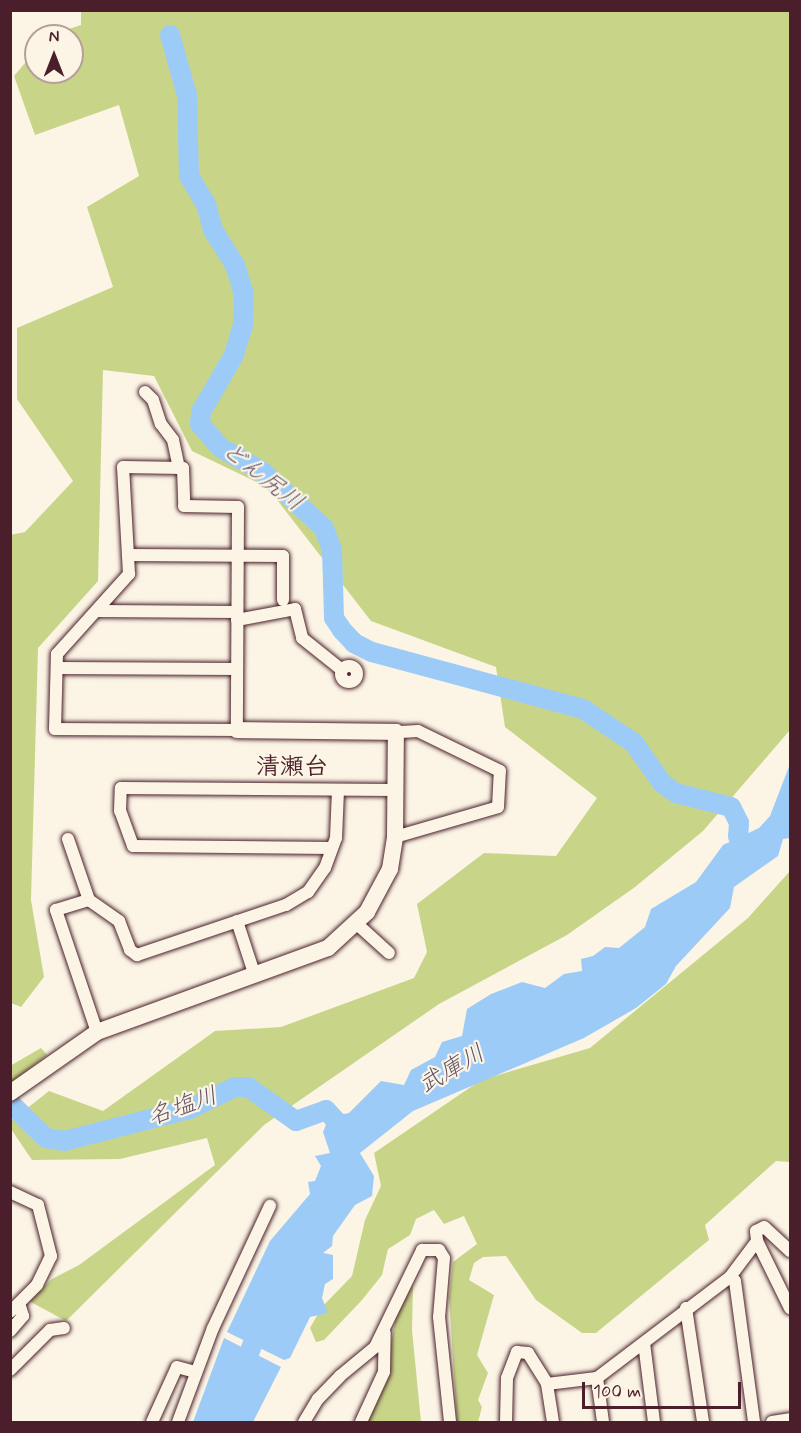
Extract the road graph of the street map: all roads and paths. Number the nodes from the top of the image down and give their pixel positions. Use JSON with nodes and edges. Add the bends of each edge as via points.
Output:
{"nodes":[{"id":1,"x":145,"y":392,"type":"dead end"},
{"id":2,"x":179,"y":468,"type":"junction"},
{"id":3,"x":128,"y":555,"type":"junction"},
{"id":4,"x":237,"y":556,"type":"junction"},
{"id":5,"x":283,"y":600,"type":"dead end"},
{"id":6,"x":98,"y":611,"type":"junction"},
{"id":7,"x":237,"y":616,"type":"junction"},
{"id":8,"x":57,"y":668,"type":"junction"},
{"id":9,"x":237,"y":669,"type":"junction"},
{"id":10,"x":342,"y":670,"type":"dead end"},
{"id":11,"x":237,"y":730,"type":"junction"},
{"id":12,"x":396,"y":732,"type":"junction"},
{"id":13,"x":338,"y":790,"type":"junction"},
{"id":14,"x":395,"y":790,"type":"junction"},
{"id":15,"x":395,"y":837,"type":"junction"},
{"id":16,"x":68,"y":839,"type":"dead end"},
{"id":17,"x":332,"y":848,"type":"junction"},
{"id":18,"x":88,"y":900,"type":"junction"},
{"id":19,"x":237,"y":921,"type":"junction"},
{"id":20,"x":357,"y":924,"type":"junction"},
{"id":21,"x":389,"y":953,"type":"dead end"},
{"id":22,"x":255,"y":976,"type":"junction"},
{"id":23,"x":97,"y":1032,"type":"junction"},
{"id":24,"x":10,"y":1093,"type":"edge"},
{"id":25,"x":10,"y":1192,"type":"edge"},
{"id":26,"x":270,"y":1206,"type":"dead end"},
{"id":27,"x":756,"y":1241,"type":"junction"},
{"id":28,"x":790,"y":1251,"type":"edge"},
{"id":29,"x":730,"y":1277,"type":"junction"},
{"id":30,"x":686,"y":1308,"type":"junction"},
{"id":31,"x":790,"y":1308,"type":"edge"},
{"id":32,"x":15,"y":1309,"type":"edge"},
{"id":33,"x":385,"y":1325,"type":"junction"},
{"id":34,"x":64,"y":1328,"type":"dead end"},
{"id":35,"x":10,"y":1331,"type":"edge"},
{"id":36,"x":644,"y":1343,"type":"junction"},
{"id":37,"x":10,"y":1370,"type":"edge"},
{"id":38,"x":196,"y":1372,"type":"junction"},
{"id":39,"x":597,"y":1378,"type":"junction"},
{"id":40,"x":547,"y":1384,"type":"junction"},
{"id":41,"x":790,"y":1419,"type":"edge"},
{"id":42,"x":152,"y":1422,"type":"edge"},
{"id":43,"x":178,"y":1422,"type":"edge"},
{"id":44,"x":304,"y":1422,"type":"edge"},
{"id":45,"x":361,"y":1422,"type":"edge"},
{"id":46,"x":450,"y":1422,"type":"edge"},
{"id":47,"x":506,"y":1422,"type":"edge"},
{"id":48,"x":553,"y":1422,"type":"edge"},
{"id":49,"x":603,"y":1422,"type":"edge"},
{"id":50,"x":654,"y":1422,"type":"edge"},
{"id":51,"x":703,"y":1422,"type":"edge"},
{"id":52,"x":754,"y":1422,"type":"edge"},
{"id":53,"x":772,"y":1422,"type":"edge"}],
"edges":[{"from":1,"to":2,"type":"street","via":[[173,440]]},
{"from":2,"to":3,"type":"street","via":[[123,467]]},
{"from":2,"to":4,"type":"street","via":[[183,468],[184,506],[238,507]]},
{"from":3,"to":4,"type":"street"},
{"from":3,"to":6,"type":"street","via":[[129,574]]},
{"from":4,"to":5,"type":"street","via":[[283,556]]},
{"from":4,"to":7,"type":"street"},
{"from":6,"to":7,"type":"street"},
{"from":6,"to":8,"type":"street","via":[[57,654]]},
{"from":7,"to":9,"type":"street"},
{"from":7,"to":10,"type":"street","via":[[295,609],[302,638]]},
{"from":8,"to":9,"type":"street"},
{"from":8,"to":11,"type":"street","via":[[55,729]]},
{"from":9,"to":11,"type":"street"},
{"from":11,"to":12,"type":"street"},
{"from":12,"to":14,"type":"street"},
{"from":12,"to":15,"type":"street","via":[[418,731],[500,771],[498,807]]},
{"from":13,"to":14,"type":"street"},
{"from":13,"to":17,"type":"street"},
{"from":13,"to":17,"type":"street","via":[[121,788],[120,812],[133,846]]},
{"from":14,"to":15,"type":"street"},
{"from":15,"to":20,"type":"street","via":[[390,869]]},
{"from":16,"to":18,"type":"street"},
{"from":17,"to":19,"type":"street","via":[[325,868],[308,892],[286,905]]},
{"from":18,"to":19,"type":"street","via":[[119,921],[130,950],[137,955]]},
{"from":18,"to":23,"type":"street","via":[[56,910]]},
{"from":19,"to":22,"type":"street"},
{"from":20,"to":21,"type":"street"},
{"from":20,"to":22,"type":"street","via":[[328,948]]},
{"from":22,"to":23,"type":"street"},
{"from":23,"to":24,"type":"street"},
{"from":25,"to":32,"type":"street","via":[[38,1205],[51,1242],[51,1256],[45,1269]]},
{"from":26,"to":38,"type":"street"},
{"from":27,"to":28,"type":"street","via":[[756,1231],[764,1227]]},
{"from":27,"to":29,"type":"street"},
{"from":27,"to":31,"type":"street"},
{"from":29,"to":30,"type":"street"},
{"from":29,"to":52,"type":"street","via":[[735,1281]]},
{"from":30,"to":36,"type":"street"},
{"from":30,"to":51,"type":"street"},
{"from":32,"to":35,"type":"street","via":[[23,1316]]},
{"from":33,"to":44,"type":"street","via":[[375,1347],[340,1376]]},
{"from":33,"to":45,"type":"street","via":[[384,1372]]},
{"from":33,"to":46,"type":"street","via":[[416,1258],[422,1250],[439,1250],[444,1258],[439,1317]]},
{"from":34,"to":37,"type":"street","via":[[50,1330]]},
{"from":36,"to":39,"type":"street"},
{"from":36,"to":50,"type":"street"},
{"from":38,"to":42,"type":"street","via":[[177,1367]]},
{"from":38,"to":43,"type":"street"},
{"from":39,"to":40,"type":"street"},
{"from":39,"to":49,"type":"street"},
{"from":40,"to":47,"type":"street","via":[[528,1353],[517,1352],[507,1378]]},
{"from":40,"to":48,"type":"street"},
{"from":41,"to":53,"type":"street"}]}
